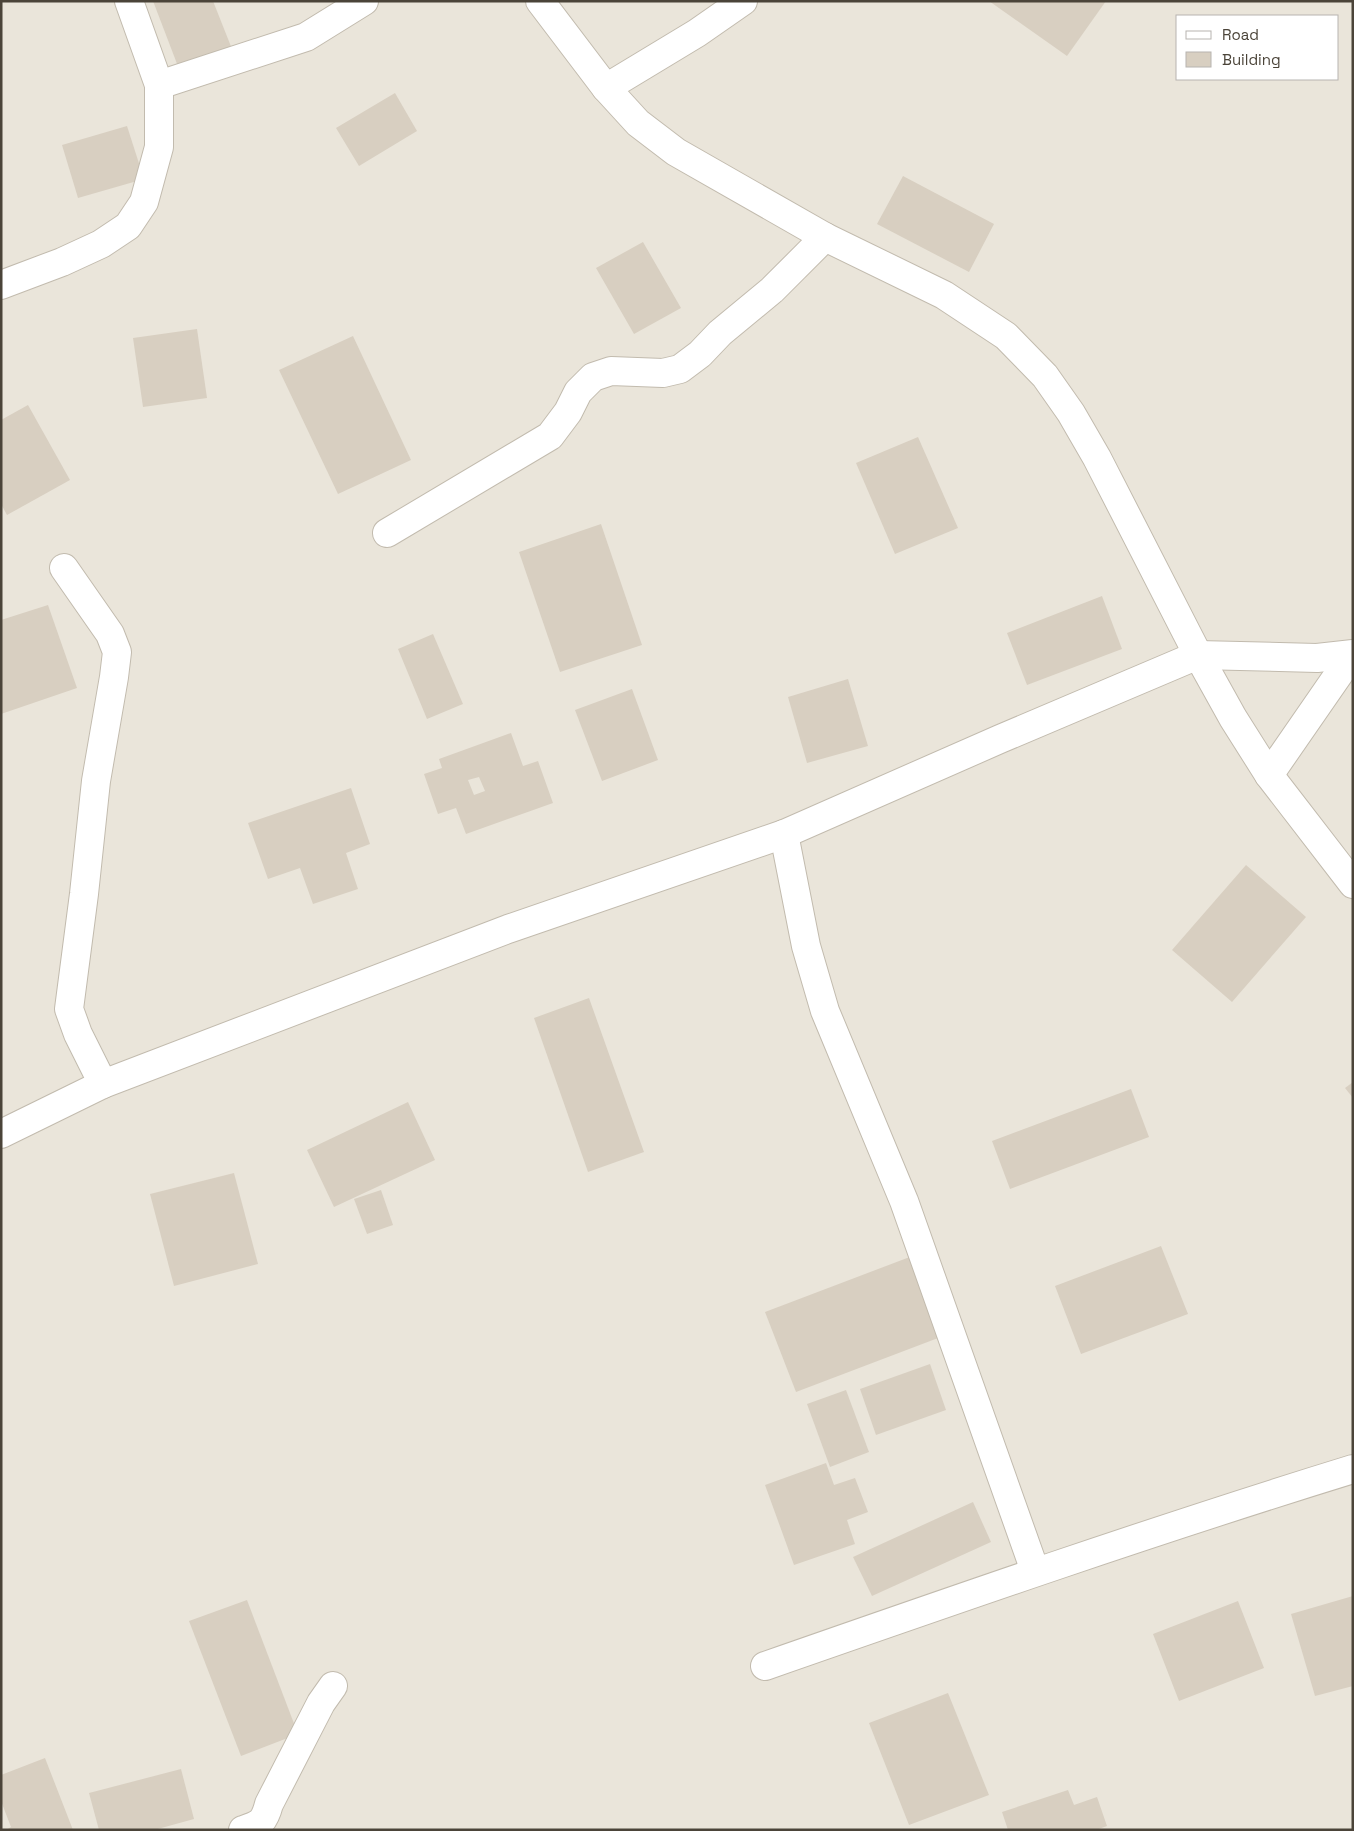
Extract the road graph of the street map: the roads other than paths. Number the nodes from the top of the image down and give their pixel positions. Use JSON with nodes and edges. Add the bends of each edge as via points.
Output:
{"nodes":[{"id":1,"x":129,"y":1,"type":"edge"},
{"id":2,"x":364,"y":1,"type":"edge"},
{"id":3,"x":540,"y":1,"type":"edge"},
{"id":4,"x":743,"y":1,"type":"edge"},
{"id":5,"x":159,"y":85,"type":"junction"},
{"id":6,"x":606,"y":88,"type":"junction"},
{"id":7,"x":825,"y":236,"type":"junction"},
{"id":8,"x":1,"y":285,"type":"edge"},
{"id":9,"x":388,"y":533,"type":"dead end"},
{"id":10,"x":64,"y":568,"type":"dead end"},
{"id":11,"x":1198,"y":655,"type":"junction"},
{"id":12,"x":1352,"y":655,"type":"edge"},
{"id":13,"x":1268,"y":775,"type":"junction"},
{"id":14,"x":784,"y":834,"type":"junction"},
{"id":15,"x":1353,"y":884,"type":"edge"},
{"id":16,"x":103,"y":1084,"type":"junction"},
{"id":17,"x":1,"y":1134,"type":"edge"},
{"id":18,"x":1353,"y":1469,"type":"edge"},
{"id":19,"x":1035,"y":1572,"type":"junction"},
{"id":20,"x":765,"y":1666,"type":"dead end"},
{"id":21,"x":333,"y":1686,"type":"dead end"},
{"id":22,"x":243,"y":1830,"type":"edge"}],
"edges":[{"from":1,"to":5,"type":"street"},
{"from":2,"to":5,"type":"street","via":[[306,37]]},
{"from":3,"to":6,"type":"street"},
{"from":4,"to":6,"type":"street"},
{"from":5,"to":8,"type":"street","via":[[158,147],[144,202],[128,226],[78,255]]},
{"from":6,"to":7,"type":"street","via":[[638,122],[676,152]]},
{"from":7,"to":9,"type":"street","via":[[772,290],[680,369],[663,373],[611,371],[593,377],[578,392],[550,436]]},
{"from":7,"to":11,"type":"street","via":[[944,295],[1006,336],[1045,376],[1097,458]]},
{"from":10,"to":16,"type":"street","via":[[110,634],[117,652],[96,781],[69,1009]]},
{"from":11,"to":12,"type":"street","via":[[1317,658]]},
{"from":11,"to":13,"type":"street"},
{"from":11,"to":14,"type":"street"},
{"from":12,"to":13,"type":"street"},
{"from":13,"to":15,"type":"street"},
{"from":14,"to":16,"type":"street","via":[[508,929]]},
{"from":14,"to":19,"type":"street","via":[[806,946],[825,1011],[904,1202]]},
{"from":16,"to":17,"type":"street"},
{"from":18,"to":19,"type":"street"},
{"from":19,"to":20,"type":"street"},
{"from":21,"to":22,"type":"street","via":[[269,1804],[266,1817],[258,1825]]}]}
